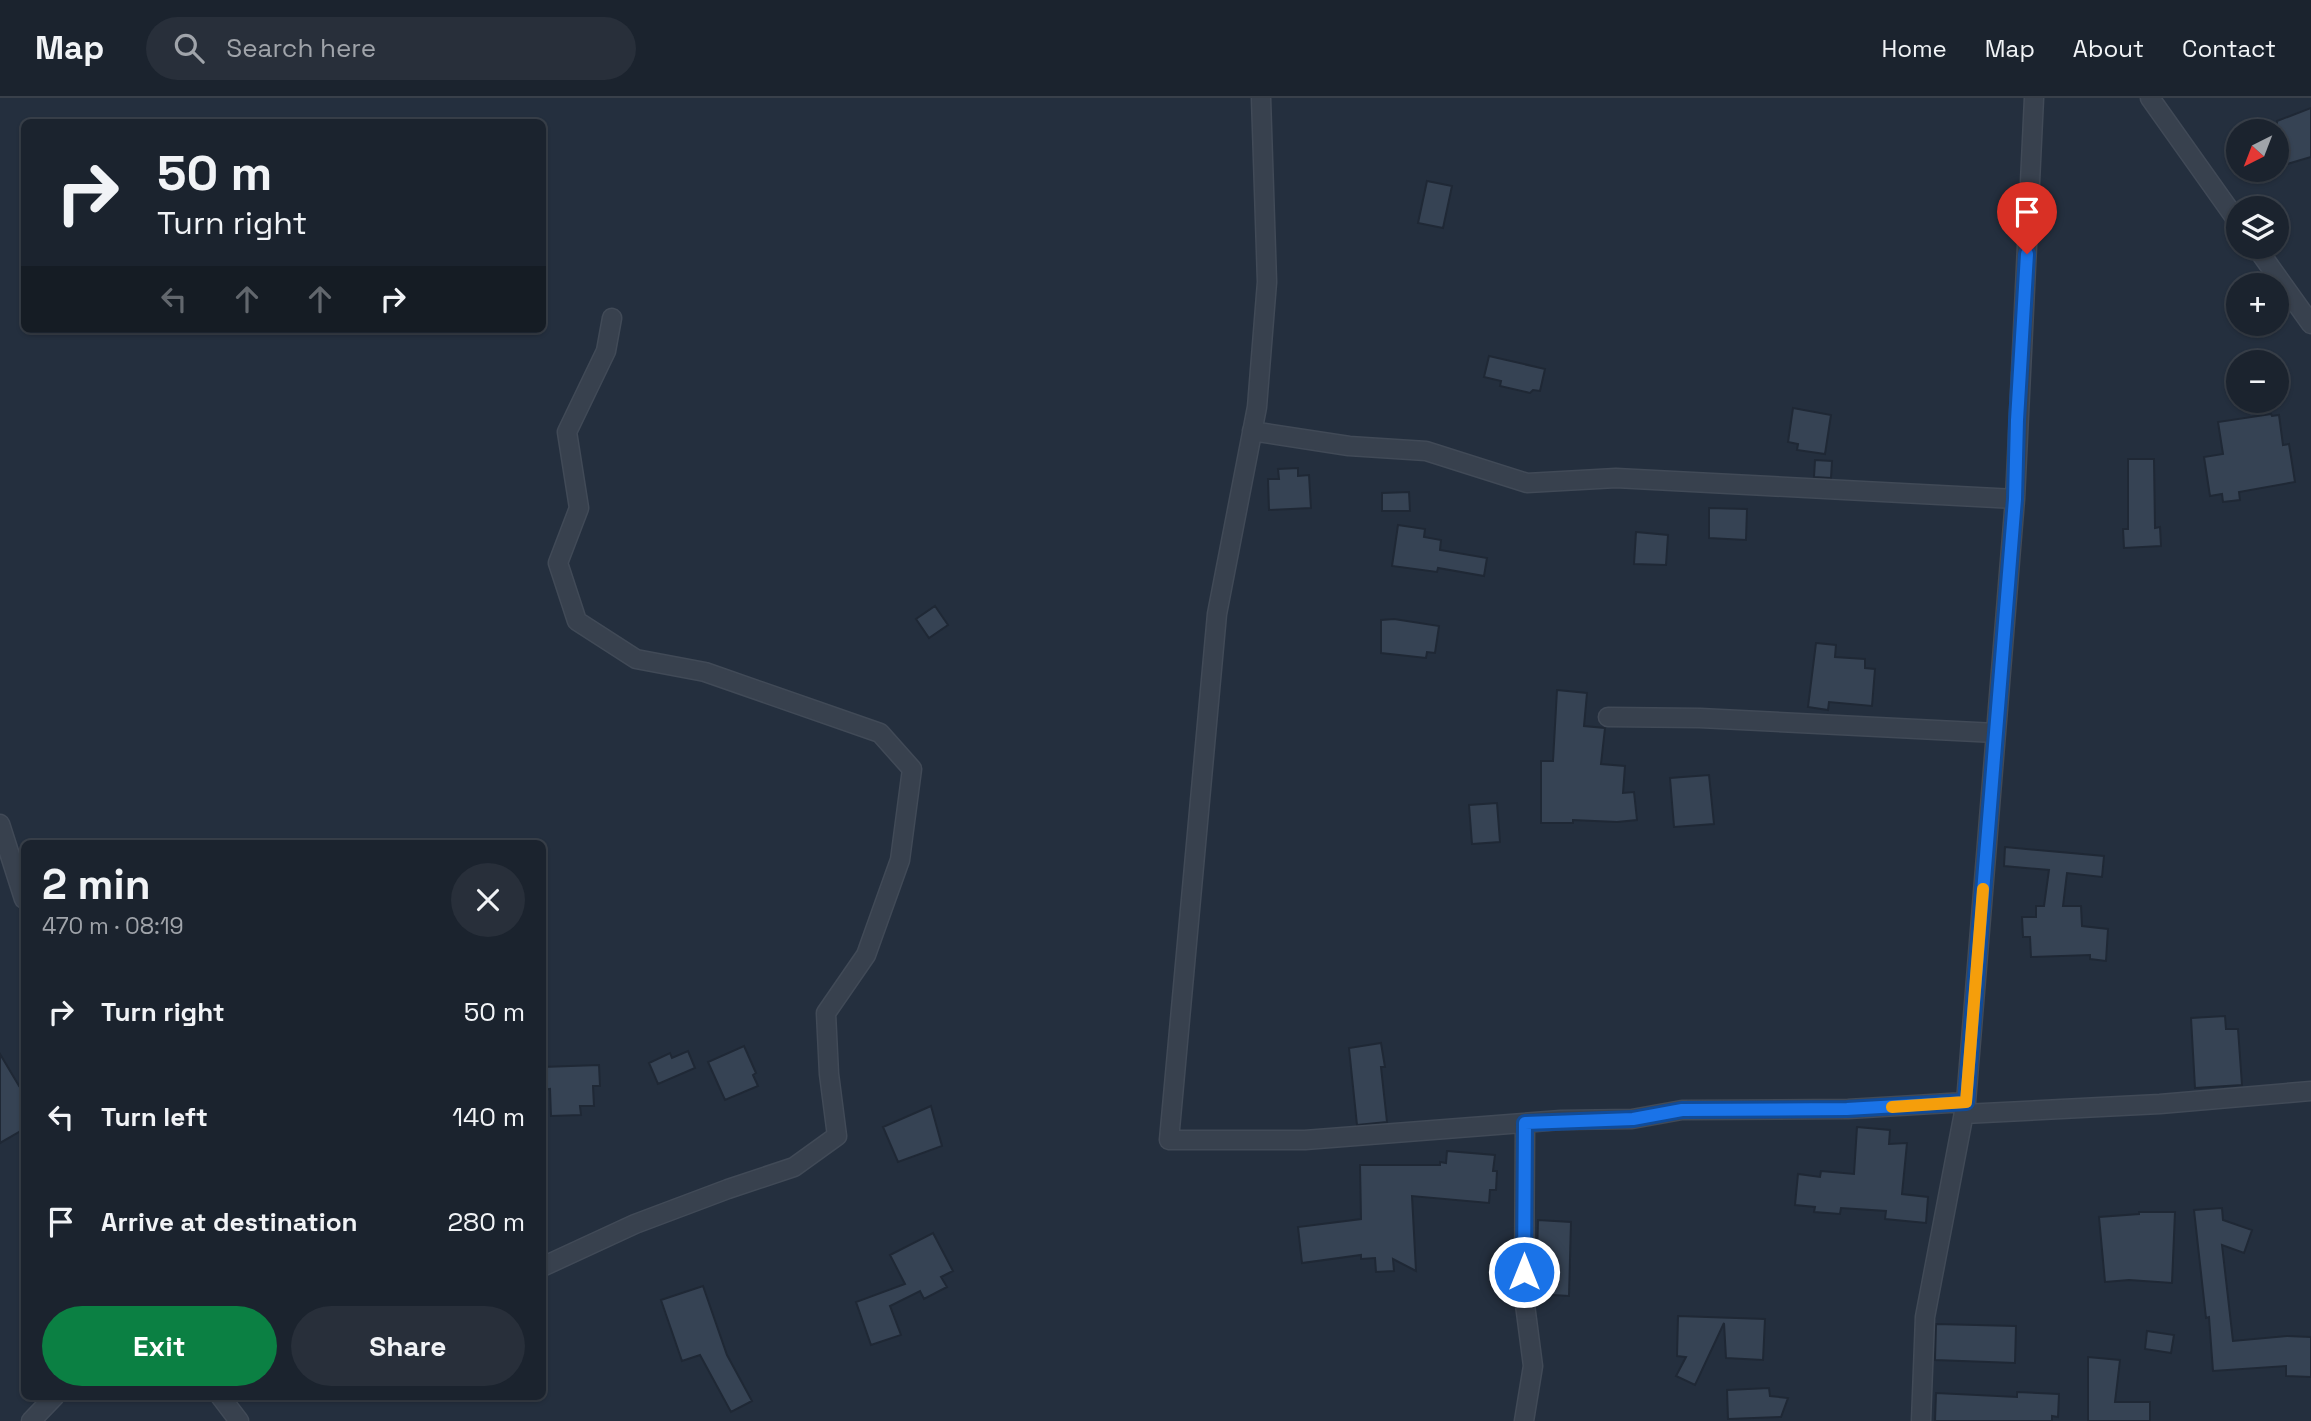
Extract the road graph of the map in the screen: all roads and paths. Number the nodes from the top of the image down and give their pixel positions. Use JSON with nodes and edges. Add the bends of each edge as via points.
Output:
{"nodes":[{"id":1,"x":1261,"y":98,"type":"edge"},
{"id":2,"x":2034,"y":98,"type":"edge"},
{"id":3,"x":2150,"y":98,"type":"edge"},
{"id":4,"x":2226,"y":205,"type":"edge"},
{"id":5,"x":2265,"y":259,"type":"edge"},
{"id":6,"x":612,"y":318,"type":"dead end"},
{"id":7,"x":2311,"y":324,"type":"edge"},
{"id":8,"x":1252,"y":431,"type":"junction"},
{"id":9,"x":2015,"y":499,"type":"junction"},
{"id":10,"x":1608,"y":717,"type":"dead end"},
{"id":11,"x":1996,"y":733,"type":"junction"},
{"id":12,"x":0,"y":824,"type":"edge"},
{"id":13,"x":21,"y":890,"type":"edge"},
{"id":14,"x":2311,"y":1091,"type":"edge"},
{"id":15,"x":1965,"y":1108,"type":"junction"},
{"id":16,"x":1525,"y":1123,"type":"junction"},
{"id":17,"x":546,"y":1265,"type":"edge"},
{"id":18,"x":51,"y":1400,"type":"edge"},
{"id":19,"x":223,"y":1400,"type":"edge"},
{"id":20,"x":31,"y":1421,"type":"edge"},
{"id":21,"x":239,"y":1421,"type":"edge"},
{"id":22,"x":1524,"y":1421,"type":"edge"},
{"id":23,"x":1920,"y":1421,"type":"edge"}],
"edges":[{"from":1,"to":8,"type":"street","via":[[1267,282]]},
{"from":2,"to":9,"type":"street"},
{"from":3,"to":4,"type":"street"},
{"from":5,"to":7,"type":"street"},
{"from":6,"to":17,"type":"street","via":[[606,351],[567,432],[579,508],[558,562],[577,621],[636,659],[705,672],[880,733],[912,769],[900,860],[866,955],[826,1013],[837,1136],[794,1167],[635,1224]]},
{"from":8,"to":9,"type":"street","via":[[1426,452],[1527,483],[1616,478]]},
{"from":8,"to":16,"type":"street","via":[[1217,614],[1169,1140],[1305,1140]]},
{"from":9,"to":11,"type":"street"},
{"from":10,"to":11,"type":"street"},
{"from":11,"to":15,"type":"street"},
{"from":12,"to":13,"type":"street"},
{"from":14,"to":15,"type":"street","via":[[2160,1104]]},
{"from":15,"to":16,"type":"street","via":[[1682,1110],[1633,1119]]},
{"from":15,"to":23,"type":"street","via":[[1925,1317]]},
{"from":16,"to":22,"type":"street","via":[[1524,1297],[1533,1366]]},
{"from":18,"to":20,"type":"street"},
{"from":19,"to":21,"type":"street"}]}
